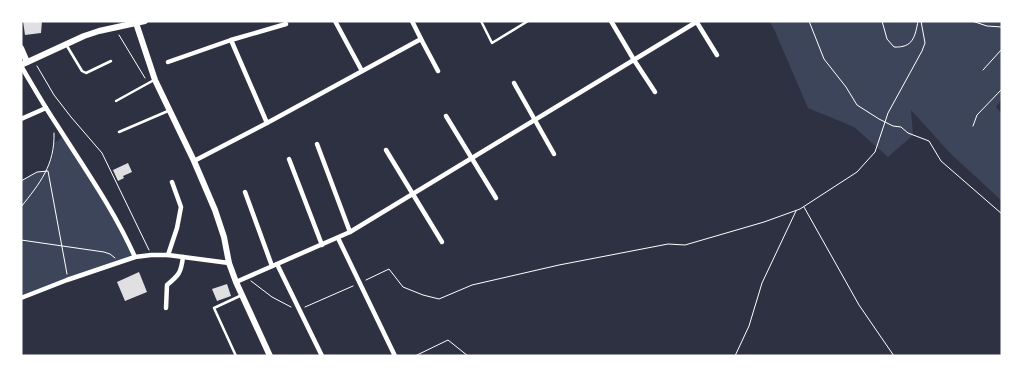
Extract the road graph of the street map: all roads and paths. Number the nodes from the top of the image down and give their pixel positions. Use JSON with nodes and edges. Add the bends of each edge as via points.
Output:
{"nodes":[{"id":1,"x":145,"y":21,"type":"edge"},
{"id":2,"x":336,"y":21,"type":"edge"},
{"id":3,"x":412,"y":21,"type":"edge"},
{"id":4,"x":480,"y":21,"type":"edge"},
{"id":5,"x":528,"y":21,"type":"edge"},
{"id":6,"x":611,"y":21,"type":"edge"},
{"id":7,"x":697,"y":21,"type":"edge"},
{"id":8,"x":809,"y":21,"type":"edge"},
{"id":9,"x":882,"y":21,"type":"edge"},
{"id":10,"x":919,"y":21,"type":"edge"},
{"id":11,"x":972,"y":21,"type":"edge"},
{"id":12,"x":136,"y":23,"type":"junction"},
{"id":13,"x":286,"y":24,"type":"dead end"},
{"id":14,"x":114,"y":27,"type":"junction"},
{"id":15,"x":1002,"y":27,"type":"edge"},
{"id":16,"x":422,"y":39,"type":"junction"},
{"id":17,"x":231,"y":40,"type":"junction"},
{"id":18,"x":66,"y":43,"type":"junction"},
{"id":19,"x":21,"y":48,"type":"edge"},
{"id":20,"x":1002,"y":49,"type":"edge"},
{"id":21,"x":717,"y":55,"type":"dead end"},
{"id":22,"x":634,"y":60,"type":"junction"},
{"id":23,"x":111,"y":62,"type":"dead end"},
{"id":24,"x":168,"y":62,"type":"dead end"},
{"id":25,"x":26,"y":63,"type":"edge"},
{"id":26,"x":983,"y":70,"type":"dead end"},
{"id":27,"x":362,"y":71,"type":"junction"},
{"id":28,"x":438,"y":71,"type":"dead end"},
{"id":29,"x":155,"y":80,"type":"junction"},
{"id":30,"x":514,"y":82,"type":"dead end"},
{"id":31,"x":148,"y":83,"type":"junction"},
{"id":32,"x":1002,"y":89,"type":"edge"},
{"id":33,"x":655,"y":92,"type":"dead end"},
{"id":34,"x":116,"y":101,"type":"dead end"},
{"id":35,"x":46,"y":108,"type":"junction"},
{"id":36,"x":169,"y":111,"type":"junction"},
{"id":37,"x":446,"y":116,"type":"dead end"},
{"id":38,"x":21,"y":119,"type":"edge"},
{"id":39,"x":535,"y":121,"type":"junction"},
{"id":40,"x":885,"y":122,"type":"junction"},
{"id":41,"x":268,"y":123,"type":"junction"},
{"id":42,"x":56,"y":125,"type":"junction"},
{"id":43,"x":972,"y":126,"type":"dead end"},
{"id":44,"x":119,"y":132,"type":"dead end"},
{"id":45,"x":317,"y":144,"type":"dead end"},
{"id":46,"x":386,"y":150,"type":"dead end"},
{"id":47,"x":554,"y":154,"type":"dead end"},
{"id":48,"x":473,"y":158,"type":"junction"},
{"id":49,"x":290,"y":159,"type":"dead end"},
{"id":50,"x":194,"y":160,"type":"junction"},
{"id":51,"x":47,"y":170,"type":"junction"},
{"id":52,"x":21,"y":181,"type":"edge"},
{"id":53,"x":172,"y":182,"type":"dead end"},
{"id":54,"x":245,"y":192,"type":"dead end"},
{"id":55,"x":412,"y":194,"type":"junction"},
{"id":56,"x":496,"y":198,"type":"dead end"},
{"id":57,"x":21,"y":207,"type":"edge"},
{"id":58,"x":804,"y":207,"type":"junction"},
{"id":59,"x":796,"y":210,"type":"junction"},
{"id":60,"x":1002,"y":214,"type":"edge"},
{"id":61,"x":350,"y":232,"type":"junction"},
{"id":62,"x":338,"y":238,"type":"junction"},
{"id":63,"x":21,"y":240,"type":"edge"},
{"id":64,"x":442,"y":242,"type":"dead end"},
{"id":65,"x":322,"y":245,"type":"junction"},
{"id":66,"x":63,"y":246,"type":"junction"},
{"id":67,"x":151,"y":255,"type":"junction"},
{"id":68,"x":168,"y":255,"type":"junction"},
{"id":69,"x":135,"y":257,"type":"junction"},
{"id":70,"x":183,"y":257,"type":"junction"},
{"id":71,"x":116,"y":263,"type":"junction"},
{"id":72,"x":229,"y":263,"type":"junction"},
{"id":73,"x":274,"y":265,"type":"junction"},
{"id":74,"x":247,"y":277,"type":"junction"},
{"id":75,"x":67,"y":280,"type":"junction"},
{"id":76,"x":236,"y":282,"type":"junction"},
{"id":77,"x":360,"y":283,"type":"junction"},
{"id":78,"x":242,"y":295,"type":"junction"},
{"id":79,"x":21,"y":298,"type":"edge"},
{"id":80,"x":166,"y":308,"type":"dead end"},
{"id":81,"x":299,"y":309,"type":"junction"},
{"id":82,"x":236,"y":356,"type":"edge"},
{"id":83,"x":270,"y":356,"type":"edge"},
{"id":84,"x":322,"y":356,"type":"edge"},
{"id":85,"x":395,"y":356,"type":"edge"},
{"id":86,"x":415,"y":356,"type":"edge"},
{"id":87,"x":468,"y":356,"type":"edge"},
{"id":88,"x":735,"y":356,"type":"edge"},
{"id":89,"x":894,"y":356,"type":"edge"}],
"edges":[{"from":1,"to":12,"type":"main road"},
{"from":2,"to":27,"type":"street"},
{"from":3,"to":16,"type":"street"},
{"from":4,"to":5,"type":"lane","via":[[492,43]]},
{"from":6,"to":22,"type":"street"},
{"from":7,"to":21,"type":"street"},
{"from":7,"to":22,"type":"street"},
{"from":8,"to":40,"type":"path","via":[[824,59],[857,105]]},
{"from":9,"to":10,"type":"path","via":[[889,43],[898,48],[911,43]]},
{"from":10,"to":40,"type":"path","via":[[925,43]]},
{"from":11,"to":15,"type":"path"},
{"from":12,"to":14,"type":"main road"},
{"from":12,"to":29,"type":"main road"},
{"from":13,"to":17,"type":"street"},
{"from":14,"to":18,"type":"main road"},
{"from":14,"to":31,"type":"path"},
{"from":16,"to":27,"type":"street"},
{"from":16,"to":28,"type":"street"},
{"from":17,"to":24,"type":"street"},
{"from":17,"to":41,"type":"street"},
{"from":18,"to":23,"type":"lane","via":[[82,71]]},
{"from":18,"to":25,"type":"main road"},
{"from":19,"to":25,"type":"main road"},
{"from":20,"to":26,"type":"path"},
{"from":22,"to":33,"type":"street"},
{"from":22,"to":39,"type":"street"},
{"from":25,"to":35,"type":"street"},
{"from":25,"to":67,"type":"path","via":[[106,159]]},
{"from":27,"to":41,"type":"street"},
{"from":29,"to":31,"type":"lane"},
{"from":29,"to":36,"type":"main road"},
{"from":30,"to":39,"type":"street"},
{"from":31,"to":34,"type":"lane"},
{"from":32,"to":43,"type":"path"},
{"from":35,"to":38,"type":"street"},
{"from":35,"to":42,"type":"street"},
{"from":36,"to":44,"type":"lane"},
{"from":36,"to":50,"type":"main road"},
{"from":37,"to":48,"type":"street"},
{"from":39,"to":47,"type":"street"},
{"from":39,"to":48,"type":"street"},
{"from":40,"to":58,"type":"path","via":[[875,152],[857,172]]},
{"from":40,"to":60,"type":"path","via":[[929,141],[941,161]]},
{"from":41,"to":50,"type":"street"},
{"from":42,"to":51,"type":"path","via":[[53,156]]},
{"from":42,"to":69,"type":"street","via":[[97,186]]},
{"from":45,"to":61,"type":"street"},
{"from":46,"to":55,"type":"street"},
{"from":48,"to":55,"type":"street"},
{"from":48,"to":56,"type":"street"},
{"from":49,"to":65,"type":"street"},
{"from":50,"to":72,"type":"main road","via":[[215,210]]},
{"from":51,"to":52,"type":"path"},
{"from":51,"to":57,"type":"path"},
{"from":51,"to":66,"type":"path"},
{"from":53,"to":68,"type":"street","via":[[181,208]]},
{"from":54,"to":73,"type":"street"},
{"from":55,"to":61,"type":"street"},
{"from":55,"to":64,"type":"street"},
{"from":58,"to":59,"type":"path"},
{"from":58,"to":89,"type":"path","via":[[859,305]]},
{"from":59,"to":77,"type":"path","via":[[685,245],[668,244],[559,265],[472,285],[439,299],[403,287],[389,269]]},
{"from":59,"to":88,"type":"path","via":[[762,282],[749,326]]},
{"from":61,"to":62,"type":"street"},
{"from":62,"to":65,"type":"street"},
{"from":62,"to":77,"type":"street"},
{"from":63,"to":66,"type":"path"},
{"from":65,"to":73,"type":"street"},
{"from":66,"to":71,"type":"path","via":[[110,254]]},
{"from":66,"to":75,"type":"path"},
{"from":67,"to":68,"type":"street"},
{"from":67,"to":69,"type":"street"},
{"from":68,"to":70,"type":"street"},
{"from":69,"to":71,"type":"street"},
{"from":70,"to":72,"type":"street"},
{"from":70,"to":80,"type":"street","via":[[178,276],[167,286]]},
{"from":71,"to":75,"type":"street"},
{"from":72,"to":76,"type":"main road"},
{"from":73,"to":74,"type":"street"},
{"from":73,"to":81,"type":"street"},
{"from":74,"to":76,"type":"street"},
{"from":74,"to":81,"type":"path","via":[[272,297]]},
{"from":75,"to":79,"type":"street"},
{"from":76,"to":78,"type":"main road"},
{"from":77,"to":81,"type":"path"},
{"from":77,"to":85,"type":"street"},
{"from":78,"to":82,"type":"lane","via":[[214,308]]},
{"from":78,"to":83,"type":"main road"},
{"from":81,"to":84,"type":"street"},
{"from":86,"to":87,"type":"path","via":[[448,340]]}]}
